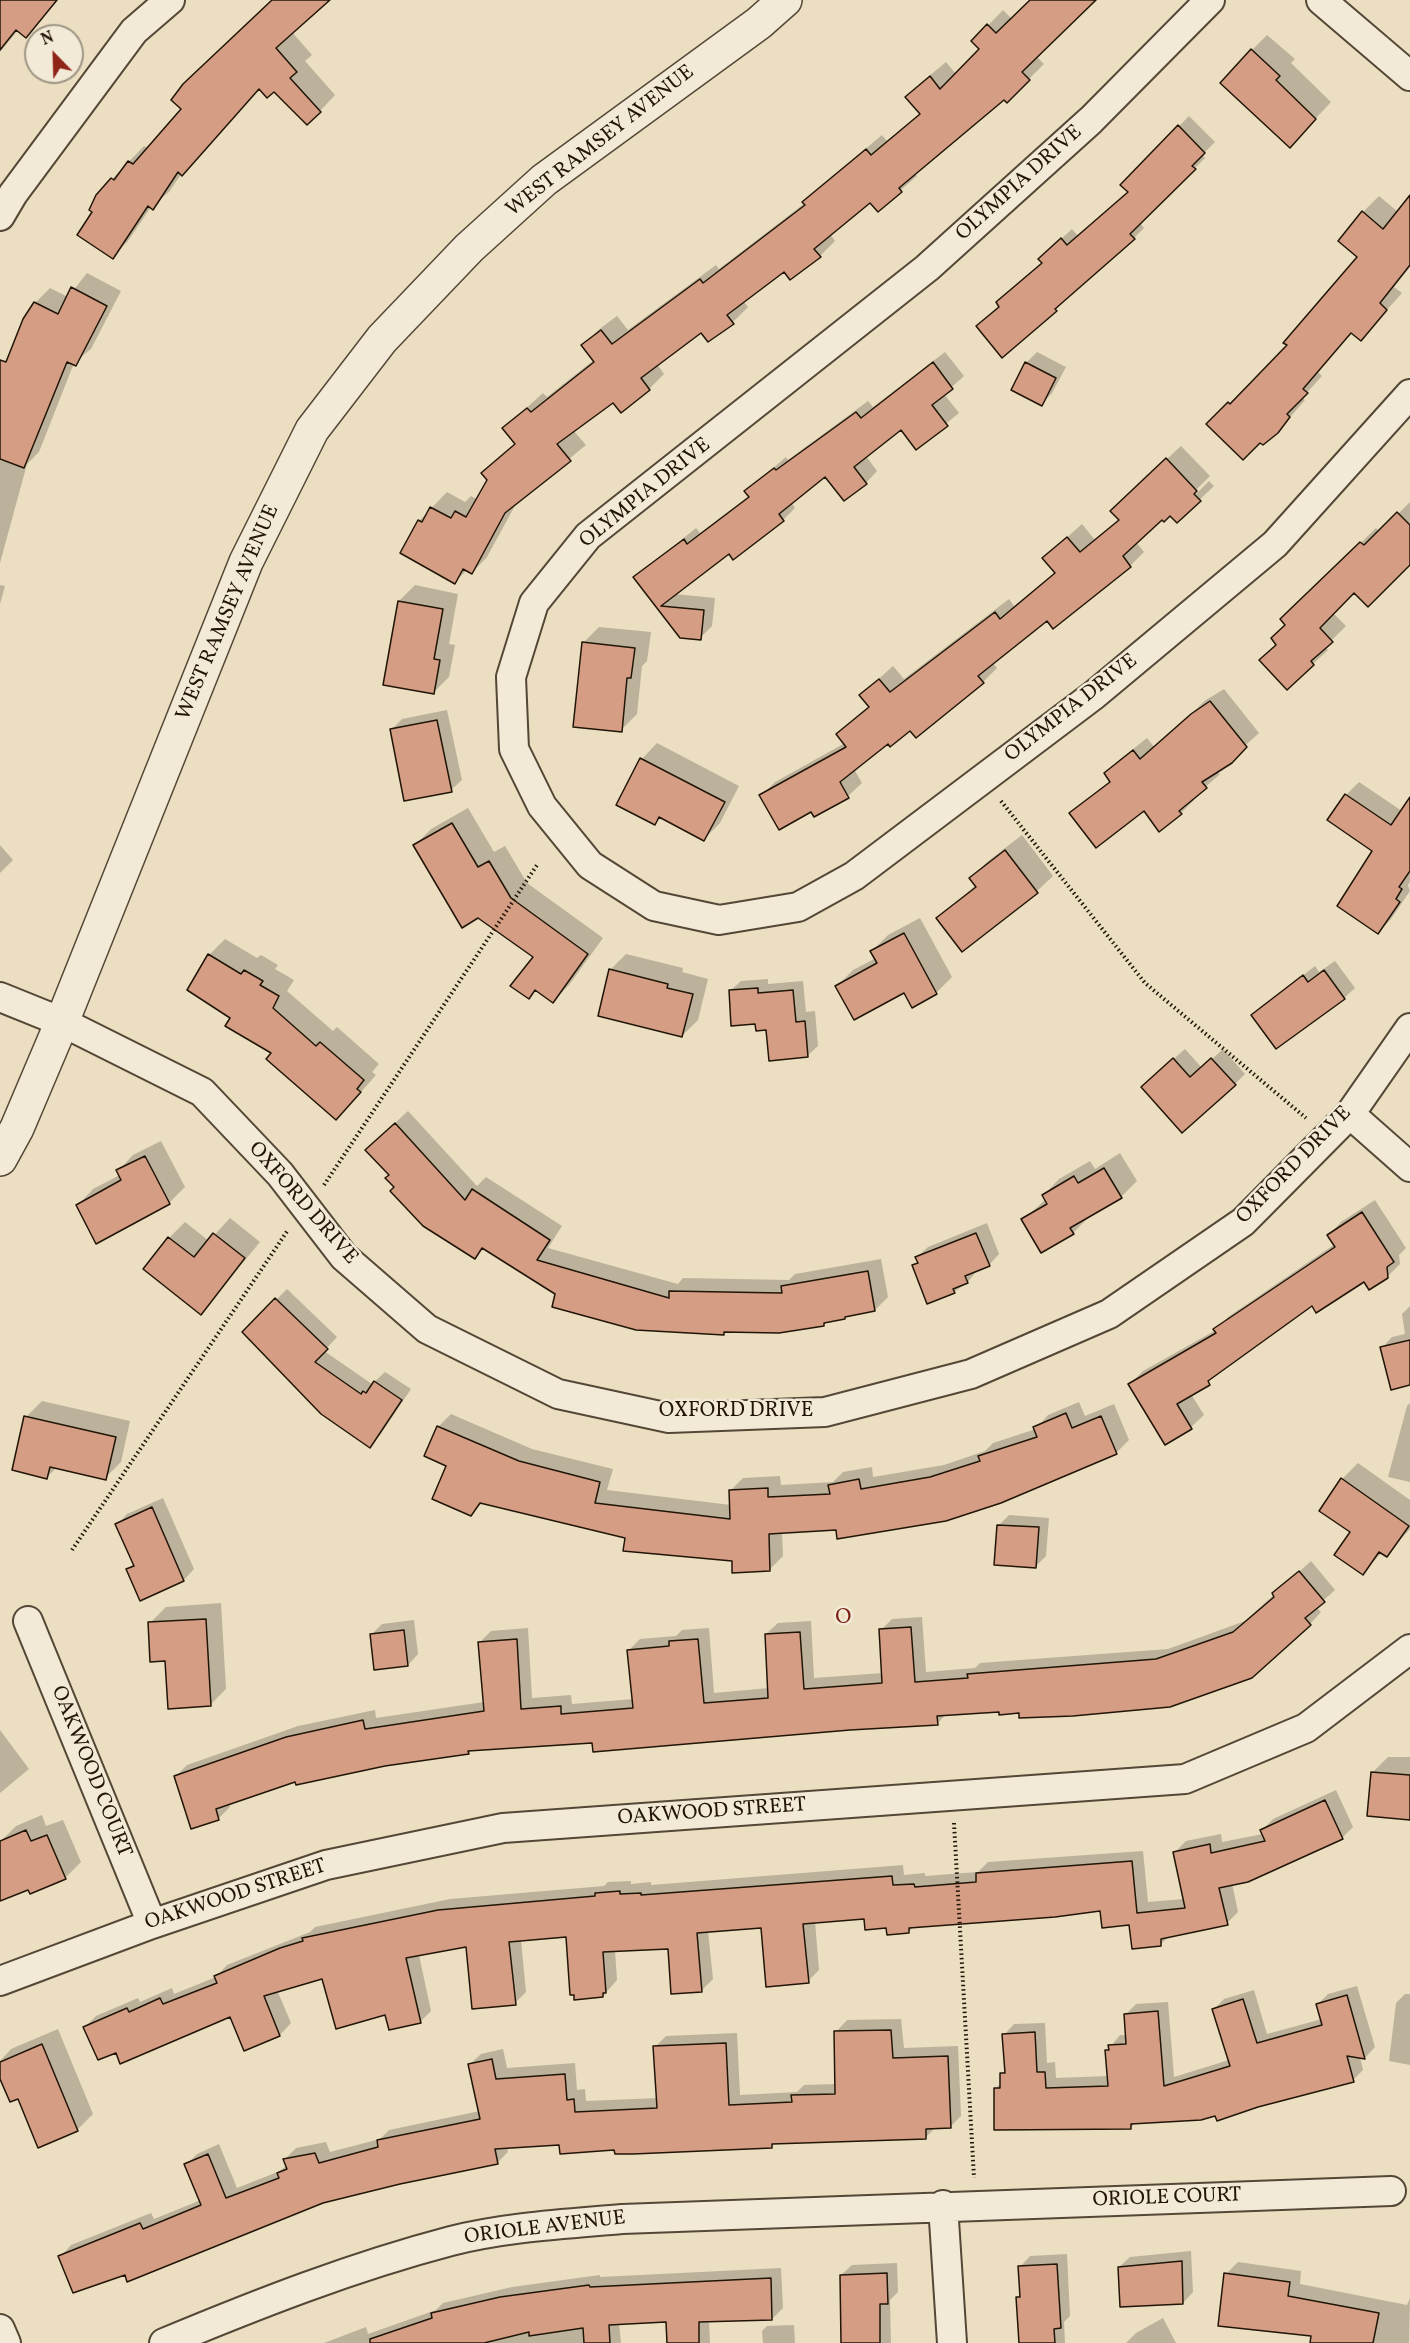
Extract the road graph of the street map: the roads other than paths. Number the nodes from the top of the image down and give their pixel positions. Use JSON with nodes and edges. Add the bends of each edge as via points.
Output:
{"nodes":[{"id":1,"x":170,"y":0,"type":"edge"},
{"id":2,"x":784,"y":0,"type":"edge"},
{"id":3,"x":1210,"y":0,"type":"edge"},
{"id":4,"x":1321,"y":0,"type":"edge"},
{"id":5,"x":1410,"y":75,"type":"edge"},
{"id":6,"x":0,"y":216,"type":"edge"},
{"id":7,"x":1410,"y":394,"type":"edge"},
{"id":8,"x":0,"y":997,"type":"edge"},
{"id":9,"x":62,"y":1022,"type":"junction"},
{"id":10,"x":1410,"y":1028,"type":"edge"},
{"id":11,"x":1350,"y":1114,"type":"junction"},
{"id":12,"x":0,"y":1159,"type":"edge"},
{"id":13,"x":1410,"y":1167,"type":"edge"},
{"id":14,"x":28,"y":1621,"type":"dead end"},
{"id":15,"x":1410,"y":1650,"type":"edge"},
{"id":16,"x":152,"y":1924,"type":"junction"},
{"id":17,"x":0,"y":1981,"type":"edge"},
{"id":18,"x":1391,"y":2191,"type":"dead end"},
{"id":19,"x":943,"y":2205,"type":"junction"},
{"id":20,"x":0,"y":2329,"type":"edge"},
{"id":21,"x":6,"y":2343,"type":"edge"},
{"id":22,"x":164,"y":2343,"type":"edge"},
{"id":23,"x":952,"y":2343,"type":"edge"}],
"edges":[{"from":1,"to":6,"type":"street","via":[[134,31]]},
{"from":2,"to":9,"type":"street","name":"WEST RAMSEY AVENUE","via":[[759,23],[544,180],[469,248],[382,339],[312,430],[246,562]]},
{"from":3,"to":7,"type":"street","name":"OLYMPIA DRIVE","via":[[1091,120],[927,268],[588,536],[534,603],[511,677],[514,749],[542,806],[590,865],[654,906],[719,920],[798,907],[854,876],[1094,695],[1275,544]]},
{"from":4,"to":5,"type":"street"},
{"from":8,"to":9,"type":"street","name":"OXFORD DRIVE"},
{"from":9,"to":11,"type":"street","name":"OXFORD DRIVE","via":[[202,1092],[280,1174],[344,1257],[427,1329],[558,1394],[669,1418],[825,1412],[971,1374],[1109,1314],[1243,1222]]},
{"from":9,"to":12,"type":"street","name":"WEST RAMSEY AVENUE"},
{"from":10,"to":11,"type":"street","name":"OXFORD DRIVE"},
{"from":11,"to":13,"type":"street"},
{"from":14,"to":16,"type":"street","name":"OAKWOOD COURT"},
{"from":15,"to":16,"type":"street","name":"OAKWOOD STREET","via":[[1306,1728],[1185,1779],[503,1828],[326,1865]]},
{"from":16,"to":17,"type":"street","name":"OAKWOOD STREET"},
{"from":18,"to":19,"type":"street","name":"ORIOLE COURT"},
{"from":19,"to":22,"type":"street","name":"ORIOLE AVENUE","via":[[622,2219],[523,2228],[453,2241],[377,2263],[286,2293]]},
{"from":19,"to":23,"type":"street"},
{"from":20,"to":21,"type":"street"}]}
